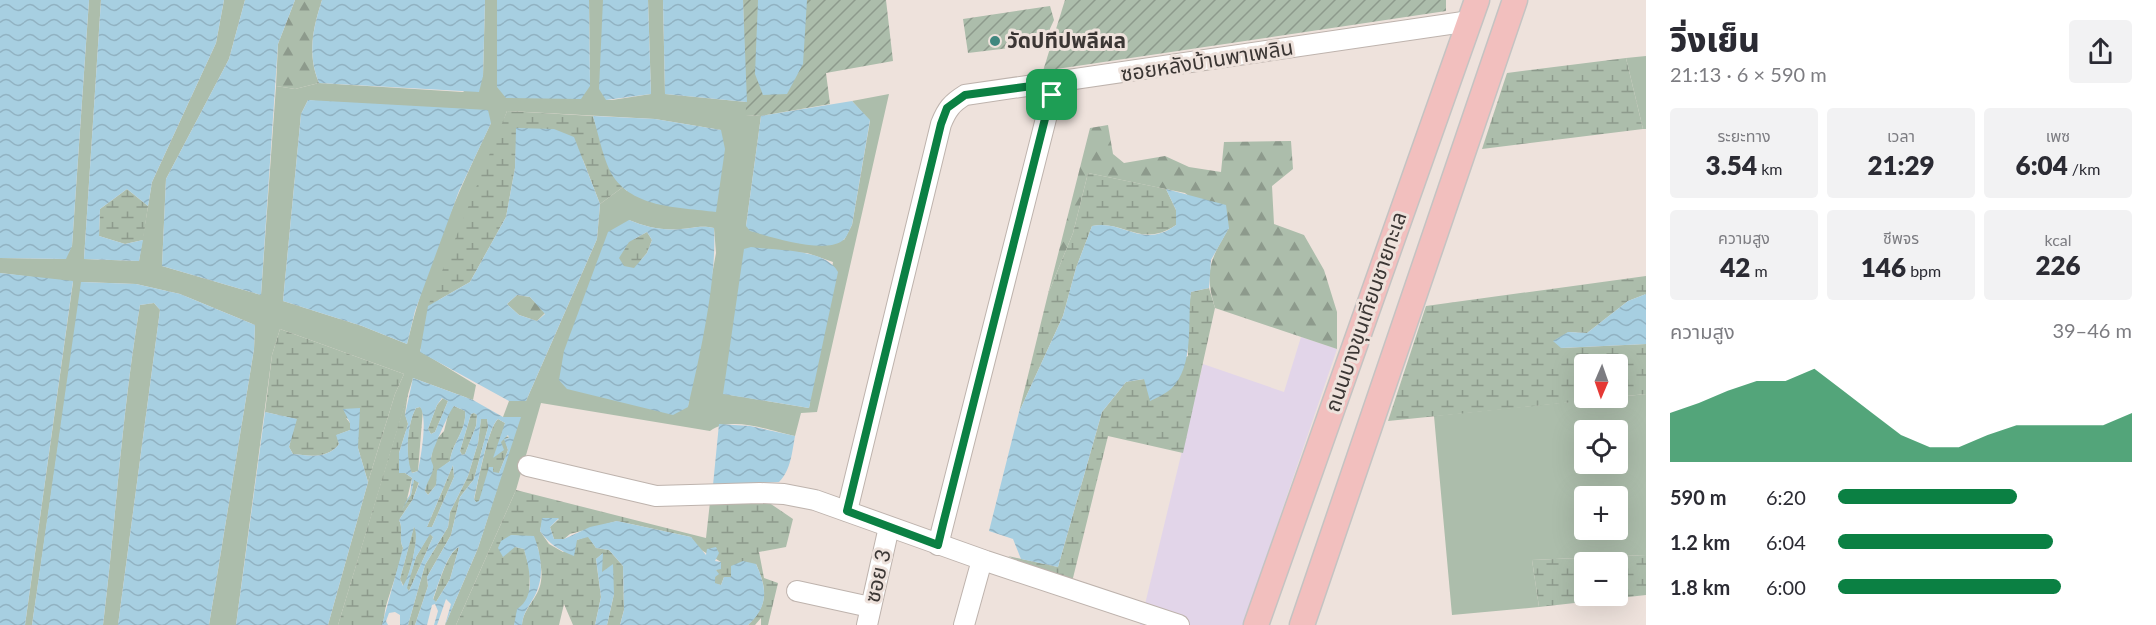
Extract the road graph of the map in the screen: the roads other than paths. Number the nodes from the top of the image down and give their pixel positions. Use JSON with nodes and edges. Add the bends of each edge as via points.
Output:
{"nodes":[{"id":1,"x":1515,"y":0,"type":"edge"},
{"id":2,"x":1474,"y":11,"type":"edge"},
{"id":3,"x":1054,"y":83,"type":"junction"},
{"id":4,"x":528,"y":466,"type":"dead end"},
{"id":5,"x":847,"y":511,"type":"junction"},
{"id":6,"x":889,"y":527,"type":"junction"},
{"id":7,"x":938,"y":545,"type":"junction"},
{"id":8,"x":982,"y":560,"type":"junction"},
{"id":9,"x":797,"y":591,"type":"dead end"},
{"id":10,"x":869,"y":616,"type":"edge"},
{"id":11,"x":964,"y":625,"type":"edge"},
{"id":12,"x":1179,"y":625,"type":"edge"},
{"id":13,"x":1256,"y":625,"type":"edge"},
{"id":14,"x":1302,"y":625,"type":"edge"}],
"edges":[{"from":1,"to":14,"type":"main road","name":"ถนนบางขุนเทียนชายทะเล"},
{"from":2,"to":3,"type":"street","name":"ซอยหลังบ้านพาเพลิน"},
{"from":2,"to":13,"type":"main road","name":"ถนนบางขุนเทียนชายทะเล"},
{"from":3,"to":5,"type":"street","name":"ซอยหลังบ้านพาเพลิน","via":[[965,95],[947,108]]},
{"from":3,"to":7,"type":"street"},
{"from":4,"to":5,"type":"street","via":[[656,496],[784,494]]},
{"from":5,"to":6,"type":"street"},
{"from":6,"to":7,"type":"street"},
{"from":6,"to":10,"type":"street","name":"ซอย 3"},
{"from":7,"to":8,"type":"street"},
{"from":8,"to":11,"type":"street"},
{"from":8,"to":12,"type":"street"},
{"from":9,"to":10,"type":"street"}]}
